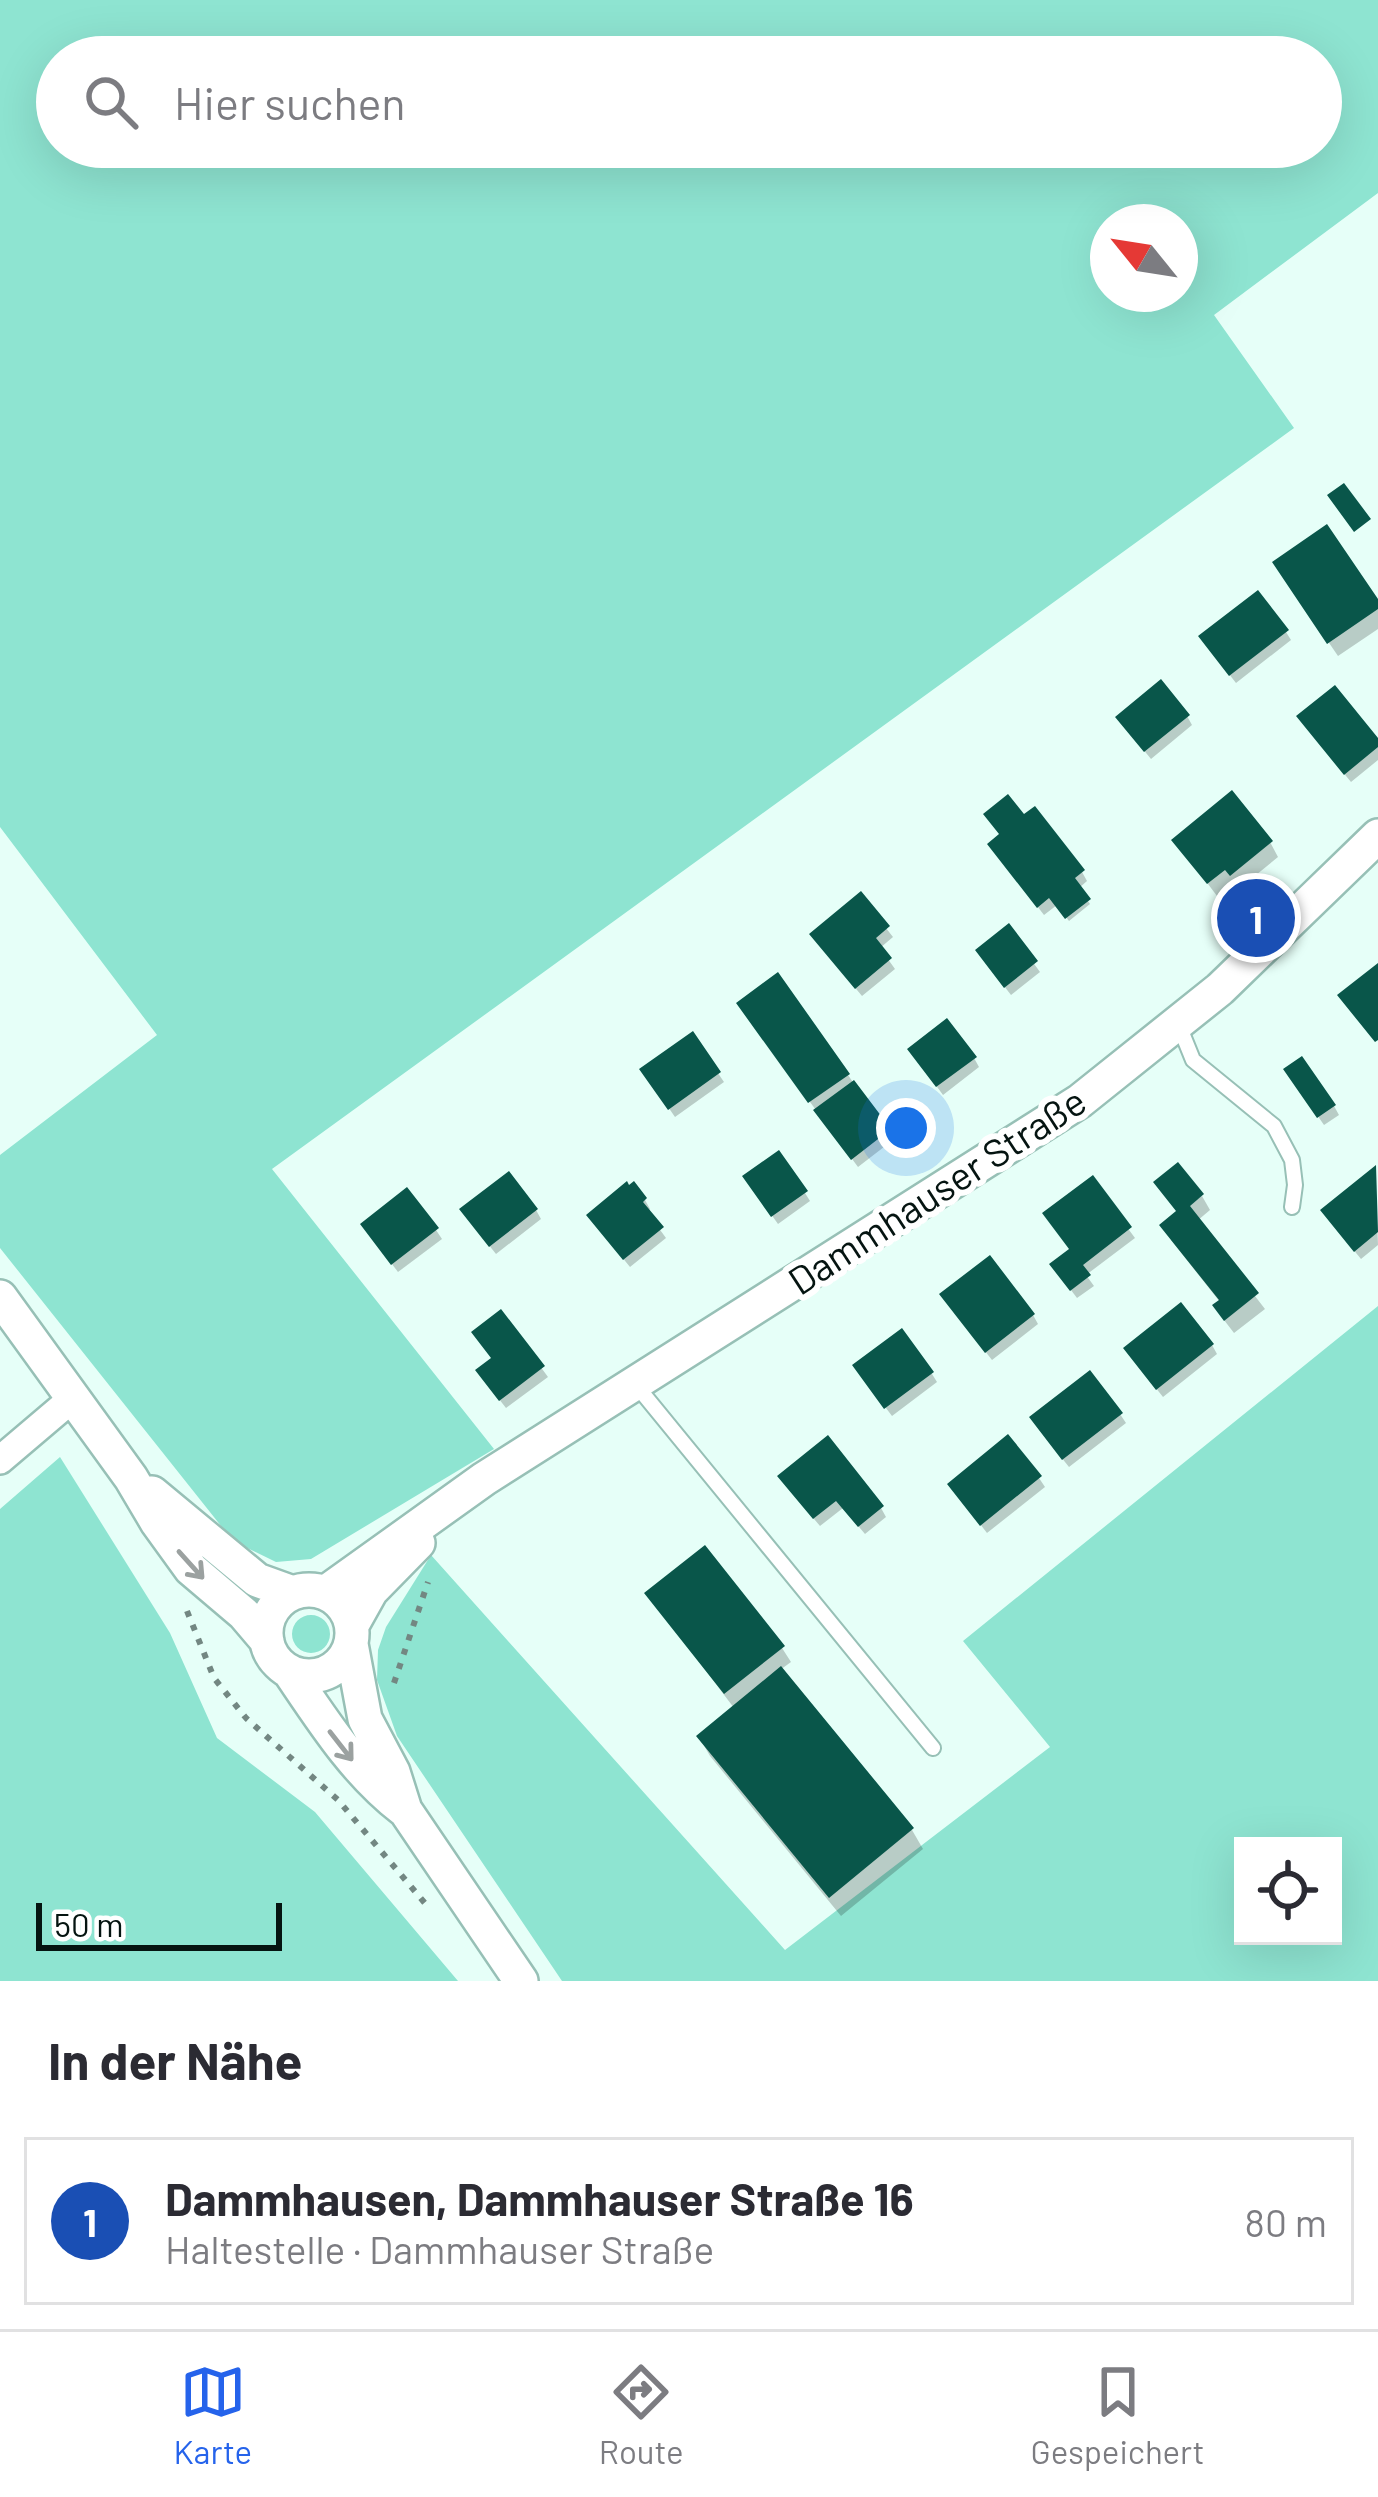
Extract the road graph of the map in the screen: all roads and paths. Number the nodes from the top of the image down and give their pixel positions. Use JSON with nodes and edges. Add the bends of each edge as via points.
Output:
{"nodes":[{"id":1,"x":1378,"y":836,"type":"edge"},
{"id":2,"x":1178,"y":1023,"type":"junction"},
{"id":3,"x":1292,"y":1207,"type":"dead end"},
{"id":4,"x":0,"y":1297,"type":"edge"},
{"id":5,"x":636,"y":1385,"type":"junction"},
{"id":6,"x":73,"y":1398,"type":"junction"},
{"id":7,"x":0,"y":1460,"type":"edge"},
{"id":8,"x":131,"y":1478,"type":"junction"},
{"id":9,"x":460,"y":1498,"type":"junction"},
{"id":10,"x":430,"y":1577,"type":"dead end"},
{"id":11,"x":309,"y":1593,"type":"junction"},
{"id":12,"x":186,"y":1608,"type":"dead end"},
{"id":13,"x":352,"y":1635,"type":"junction"},
{"id":14,"x":267,"y":1640,"type":"junction"},
{"id":15,"x":289,"y":1671,"type":"junction"},
{"id":16,"x":365,"y":1719,"type":"junction"},
{"id":17,"x":331,"y":1732,"type":"junction"},
{"id":18,"x":933,"y":1748,"type":"dead end"},
{"id":19,"x":285,"y":1751,"type":"junction"},
{"id":20,"x":405,"y":1810,"type":"junction"},
{"id":21,"x":435,"y":1917,"type":"dead end"},
{"id":22,"x":521,"y":1981,"type":"edge"}],
"edges":[{"from":1,"to":2,"type":"street","name":"Dammhauser Straße"},
{"from":2,"to":3,"type":"lane","via":[[1193,1060],[1274,1126],[1292,1160]]},
{"from":2,"to":5,"type":"street","name":"Dammhauser Straße","via":[[1080,1101]]},
{"from":4,"to":6,"type":"street"},
{"from":5,"to":9,"type":"street","name":"Dammhauser Straße"},
{"from":5,"to":18,"type":"lane"},
{"from":6,"to":7,"type":"street"},
{"from":6,"to":8,"type":"street"},
{"from":8,"to":11,"type":"street","via":[[256,1580]]},
{"from":8,"to":14,"type":"street","one_way":true,"via":[[191,1569]]},
{"from":9,"to":11,"type":"street","name":"Dammhauser Straße"},
{"from":9,"to":13,"type":"street","name":"Dammhauser Straße","via":[[371,1591]]},
{"from":10,"to":16,"type":"path","via":[[388,1703]]},
{"from":11,"to":13,"type":"street","via":[[343,1605]]},
{"from":11,"to":14,"type":"street","via":[[273,1608]]},
{"from":12,"to":19,"type":"path","via":[[214,1678]]},
{"from":13,"to":15,"type":"street","via":[[340,1664],[326,1673]]},
{"from":13,"to":16,"type":"street"},
{"from":14,"to":15,"type":"street"},
{"from":15,"to":17,"type":"street"},
{"from":16,"to":20,"type":"street"},
{"from":17,"to":19,"type":"path"},
{"from":17,"to":20,"type":"street","one_way":true},
{"from":19,"to":21,"type":"path","via":[[338,1799]]},
{"from":20,"to":22,"type":"street"}]}
